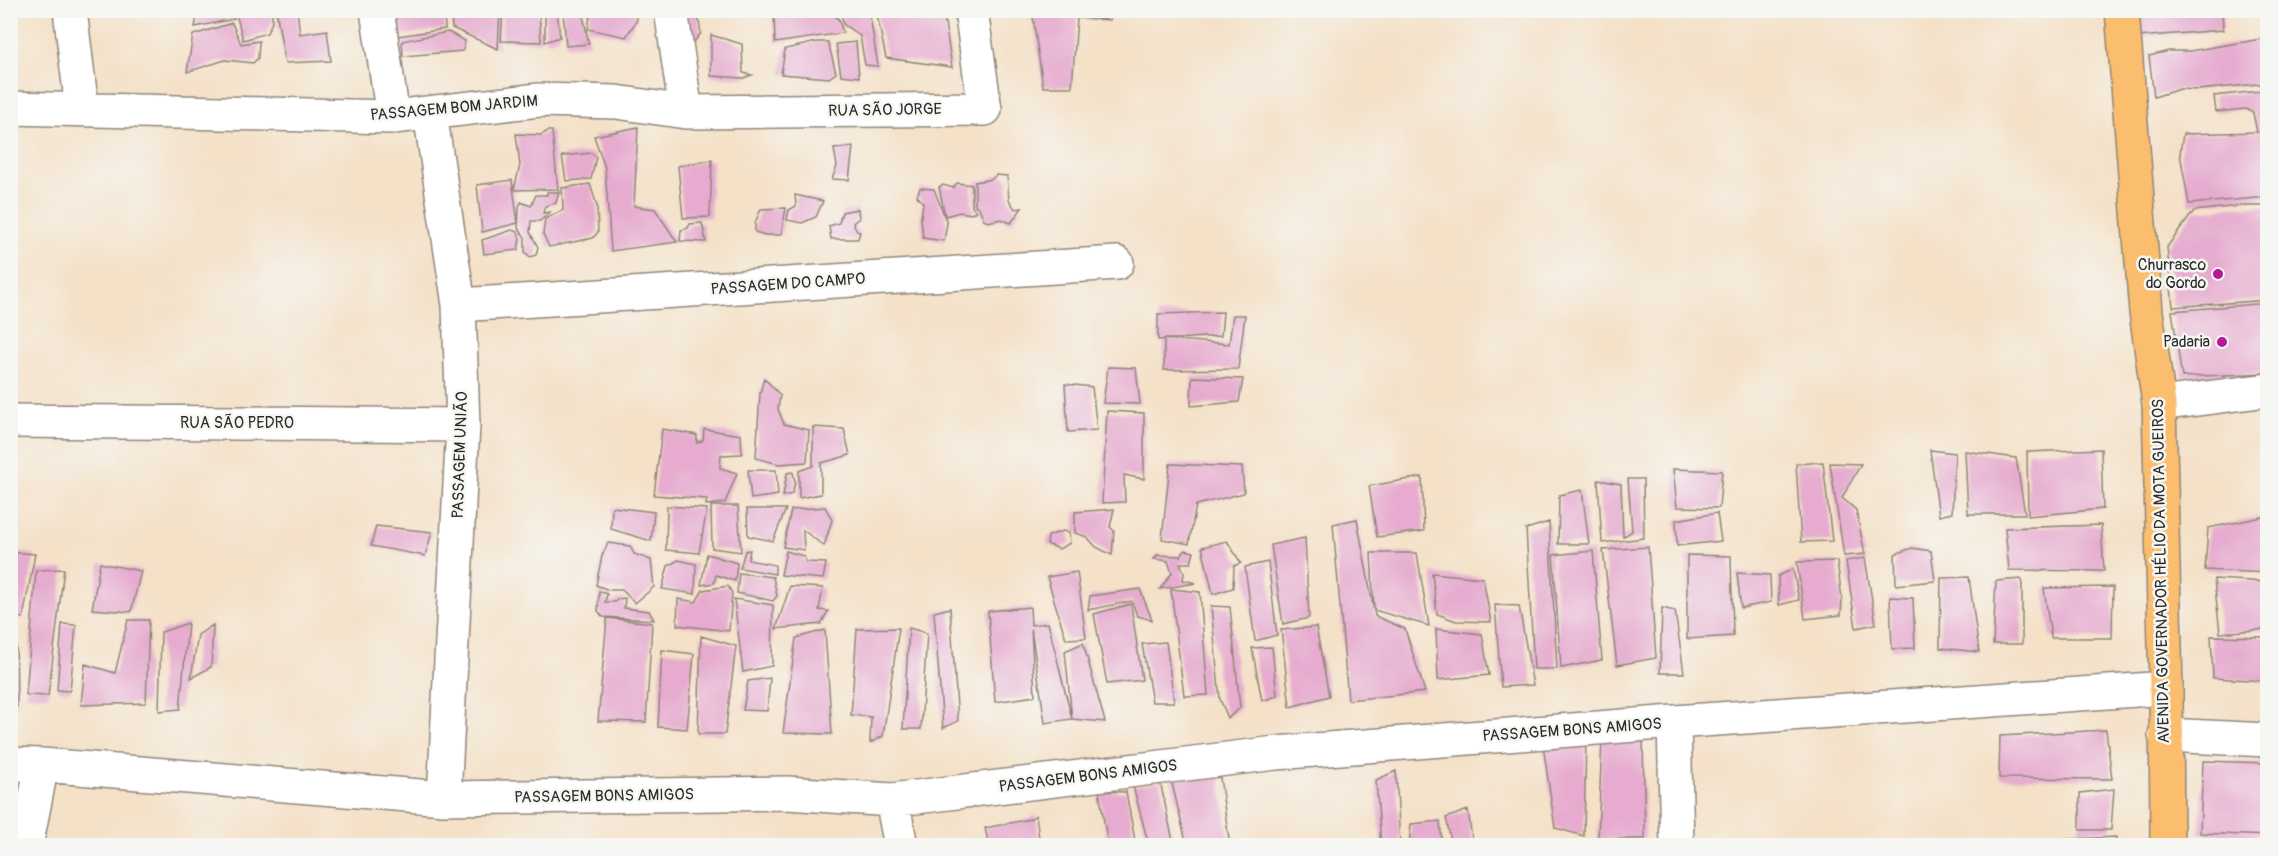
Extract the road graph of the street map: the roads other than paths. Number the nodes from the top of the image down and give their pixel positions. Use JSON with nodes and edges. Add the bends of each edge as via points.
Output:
{"nodes":[{"id":1,"x":70,"y":10,"type":"edge"},
{"id":2,"x":377,"y":10,"type":"edge"},
{"id":3,"x":670,"y":10,"type":"edge"},
{"id":4,"x":971,"y":10,"type":"edge"},
{"id":5,"x":2122,"y":10,"type":"edge"},
{"id":6,"x":10,"y":108,"type":"edge"},
{"id":7,"x":82,"y":109,"type":"junction"},
{"id":8,"x":686,"y":112,"type":"junction"},
{"id":9,"x":430,"y":113,"type":"junction"},
{"id":10,"x":393,"y":117,"type":"junction"},
{"id":11,"x":1117,"y":263,"type":"dead end"},
{"id":12,"x":459,"y":305,"type":"junction"},
{"id":13,"x":2268,"y":390,"type":"edge"},
{"id":14,"x":2159,"y":405,"type":"junction"},
{"id":15,"x":10,"y":421,"type":"edge"},
{"id":16,"x":463,"y":425,"type":"junction"},
{"id":17,"x":2166,"y":688,"type":"junction"},
{"id":18,"x":1674,"y":722,"type":"junction"},
{"id":19,"x":2166,"y":735,"type":"junction"},
{"id":20,"x":2268,"y":740,"type":"edge"},
{"id":21,"x":26,"y":764,"type":"edge"},
{"id":22,"x":444,"y":798,"type":"junction"},
{"id":23,"x":892,"y":800,"type":"junction"},
{"id":24,"x":26,"y":846,"type":"edge"},
{"id":25,"x":901,"y":846,"type":"edge"},
{"id":26,"x":1677,"y":846,"type":"edge"},
{"id":27,"x":2166,"y":846,"type":"edge"}],
"edges":[{"from":1,"to":7,"type":"street"},
{"from":2,"to":10,"type":"street"},
{"from":3,"to":8,"type":"street"},
{"from":4,"to":8,"type":"street","name":"RUA SÃO JORGE","via":[[985,109]]},
{"from":5,"to":14,"type":"main road","name":"AVENIDA GOVERNADOR HÉLIO DA MOTA GUEIROS","via":[[2146,312]]},
{"from":6,"to":7,"type":"street","name":"PASSAGEM BOM JARDIM"},
{"from":7,"to":10,"type":"street","name":"PASSAGEM BOM JARDIM"},
{"from":8,"to":9,"type":"street","name":"PASSAGEM BOM JARDIM","via":[[616,102],[539,100]]},
{"from":9,"to":10,"type":"street","name":"PASSAGEM BOM JARDIM"},
{"from":9,"to":12,"type":"street","name":"PASSAGEM UNIÃO"},
{"from":11,"to":12,"type":"street","name":"PASSAGEM DO CAMPO"},
{"from":12,"to":16,"type":"street","name":"PASSAGEM UNIÃO"},
{"from":13,"to":14,"type":"street"},
{"from":14,"to":17,"type":"main road","name":"AVENIDA GOVERNADOR HÉLIO DA MOTA GUEIROS"},
{"from":15,"to":16,"type":"street","name":"RUA SÃO PEDRO"},
{"from":16,"to":22,"type":"street","name":"PASSAGEM UNIÃO"},
{"from":17,"to":18,"type":"street","name":"PASSAGEM BONS AMIGOS"},
{"from":17,"to":19,"type":"main road","name":"AVENIDA GOVERNADOR HÉLIO DA MOTA GUEIROS"},
{"from":18,"to":23,"type":"street","name":"PASSAGEM BONS AMIGOS","via":[[1276,753]]},
{"from":18,"to":26,"type":"street"},
{"from":19,"to":20,"type":"street"},
{"from":19,"to":27,"type":"main road","name":"AVENIDA GOVERNADOR HÉLIO DA MOTA GUEIROS"},
{"from":21,"to":22,"type":"street","name":"PASSAGEM BONS AMIGOS"},
{"from":21,"to":24,"type":"street"},
{"from":22,"to":23,"type":"street","name":"PASSAGEM BONS AMIGOS","via":[[788,793]]},
{"from":23,"to":25,"type":"street"}]}
